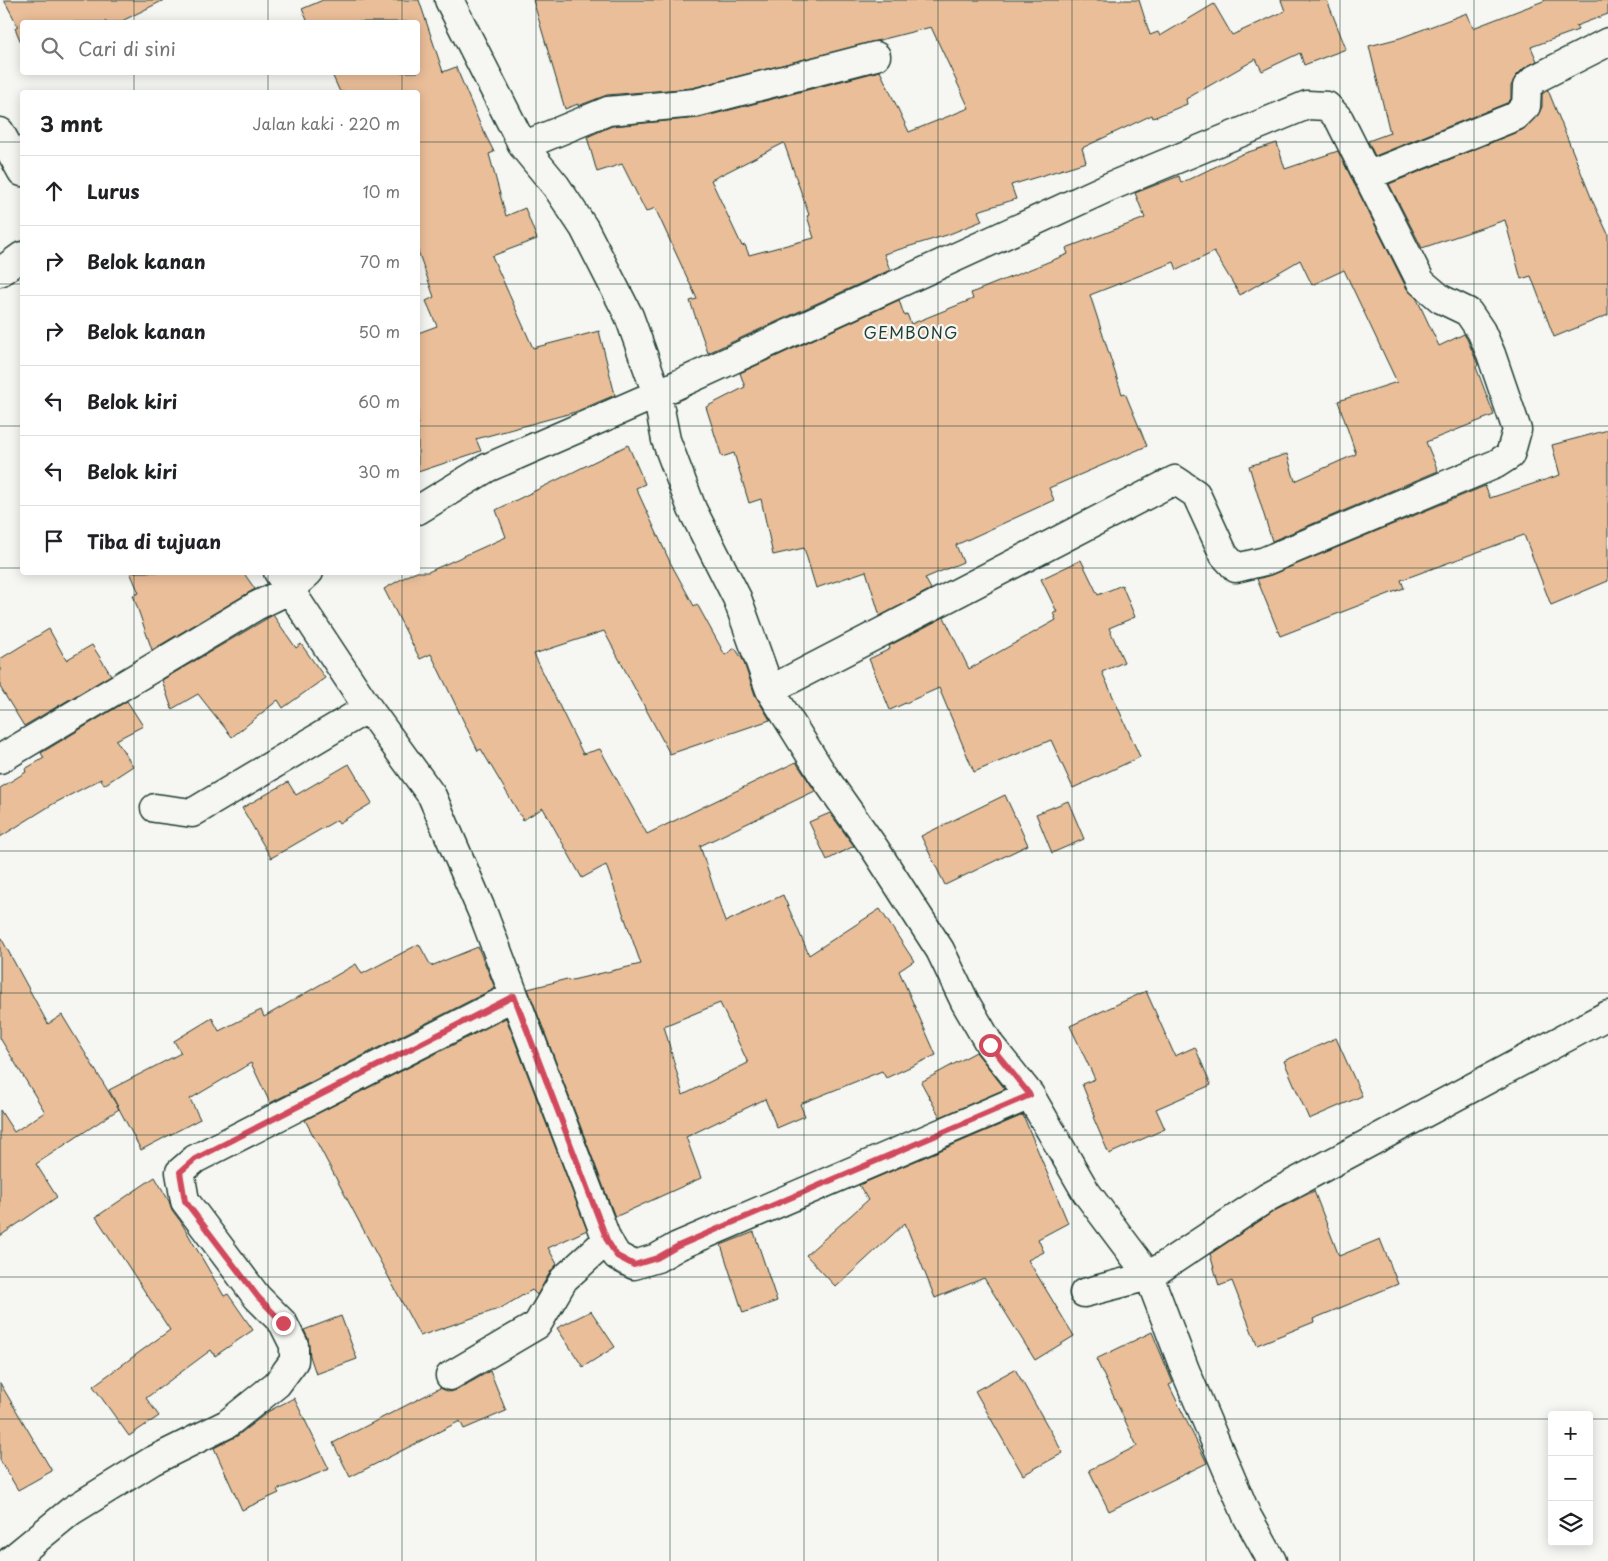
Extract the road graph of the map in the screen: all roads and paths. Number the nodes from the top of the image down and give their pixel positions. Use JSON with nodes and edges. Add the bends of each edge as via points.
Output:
{"nodes":[{"id":1,"x":449,"y":0,"type":"edge"},
{"id":2,"x":1608,"y":42,"type":"edge"},
{"id":3,"x":876,"y":56,"type":"dead end"},
{"id":4,"x":0,"y":132,"type":"edge"},
{"id":5,"x":523,"y":146,"type":"junction"},
{"id":6,"x":20,"y":168,"type":"edge"},
{"id":7,"x":1367,"y":176,"type":"junction"},
{"id":8,"x":20,"y":257,"type":"edge"},
{"id":9,"x":0,"y":272,"type":"edge"},
{"id":10,"x":657,"y":394,"type":"junction"},
{"id":11,"x":420,"y":509,"type":"edge"},
{"id":12,"x":292,"y":578,"type":"edge"},
{"id":13,"x":770,"y":690,"type":"junction"},
{"id":14,"x":368,"y":708,"type":"junction"},
{"id":15,"x":0,"y":759,"type":"edge"},
{"id":16,"x":155,"y":808,"type":"dead end"},
{"id":17,"x":514,"y":996,"type":"junction"},
{"id":18,"x":1608,"y":1015,"type":"edge"},
{"id":19,"x":1030,"y":1095,"type":"junction"},
{"id":20,"x":607,"y":1240,"type":"junction"},
{"id":21,"x":1149,"y":1276,"type":"junction"},
{"id":22,"x":1084,"y":1293,"type":"dead end"},
{"id":23,"x":450,"y":1376,"type":"dead end"},
{"id":24,"x":10,"y":1561,"type":"edge"},
{"id":25,"x":1272,"y":1561,"type":"edge"}],
"edges":[{"from":1,"to":5,"type":"street"},
{"from":2,"to":7,"type":"street","via":[[1535,79],[1527,86],[1526,106],[1516,116]]},
{"from":3,"to":5,"type":"street","via":[[695,103],[608,111]]},
{"from":4,"to":6,"type":"street"},
{"from":5,"to":10,"type":"street","via":[[556,186],[584,228],[629,316]]},
{"from":7,"to":10,"type":"street","via":[[1339,119],[1327,106],[1307,105],[1109,187]]},
{"from":7,"to":13,"type":"street","via":[[1421,282],[1441,299],[1468,312],[1481,331],[1517,430],[1510,454],[1496,464],[1282,554],[1236,568],[1224,555],[1196,494],[1175,480]]},
{"from":8,"to":9,"type":"street"},
{"from":10,"to":11,"type":"street","via":[[487,468]]},
{"from":10,"to":13,"type":"street","via":[[669,449],[692,508],[737,598]]},
{"from":12,"to":14,"type":"street"},
{"from":12,"to":15,"type":"street","via":[[256,606]]},
{"from":13,"to":19,"type":"street","via":[[940,950],[990,1045]]},
{"from":14,"to":16,"type":"street","via":[[192,813]]},
{"from":14,"to":17,"type":"street","via":[[432,796],[484,916]]},
{"from":17,"to":20,"type":"street"},
{"from":17,"to":24,"type":"street","via":[[195,1159],[180,1172],[185,1201],[258,1297],[283,1323],[294,1345],[294,1361],[277,1384],[227,1424],[152,1461],[71,1511]]},
{"from":18,"to":21,"type":"street","via":[[1268,1196]]},
{"from":19,"to":20,"type":"street","via":[[678,1246],[657,1258],[634,1265],[617,1256]]},
{"from":19,"to":21,"type":"street","via":[[1086,1192]]},
{"from":20,"to":23,"type":"street","via":[[564,1279],[537,1325]]},
{"from":21,"to":22,"type":"street"},
{"from":21,"to":25,"type":"street","via":[[1247,1516]]}]}
